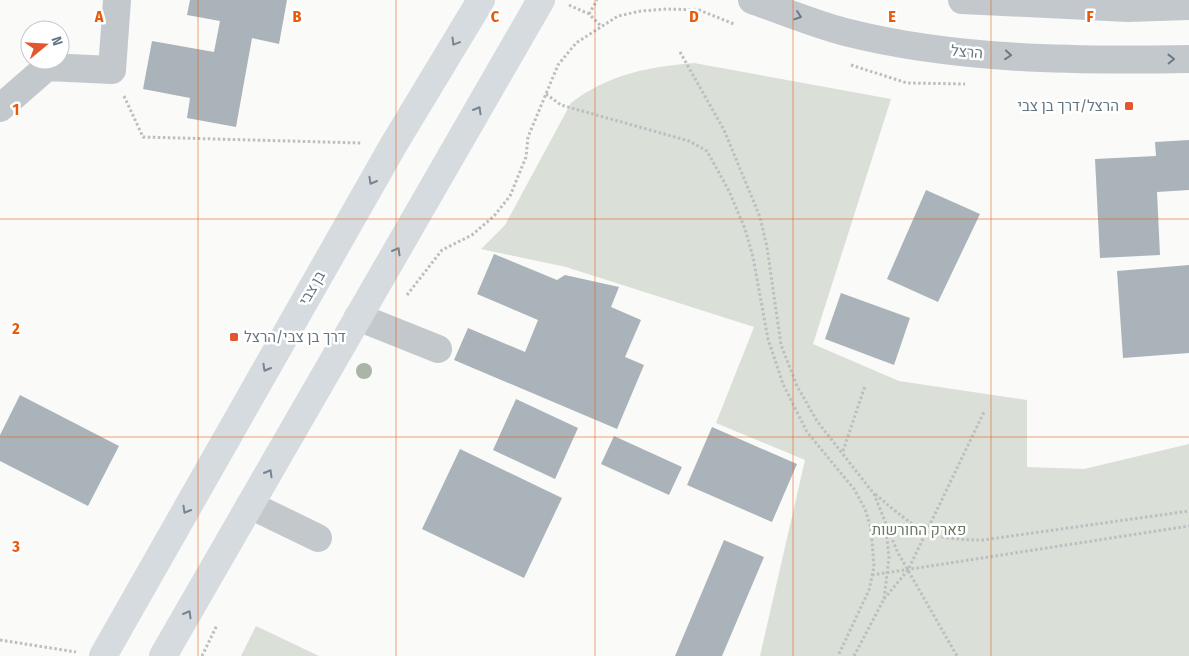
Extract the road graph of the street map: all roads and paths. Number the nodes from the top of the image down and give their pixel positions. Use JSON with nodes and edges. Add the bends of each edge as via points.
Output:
{"nodes":[{"id":1,"x":117,"y":0,"type":"edge"},
{"id":2,"x":481,"y":0,"type":"edge"},
{"id":3,"x":597,"y":0,"type":"edge"},
{"id":4,"x":752,"y":0,"type":"edge"},
{"id":5,"x":962,"y":0,"type":"edge"},
{"id":6,"x":553,"y":2,"type":"edge"},
{"id":7,"x":1189,"y":6,"type":"edge"},
{"id":8,"x":589,"y":14,"type":"junction"},
{"id":9,"x":735,"y":24,"type":"dead end"},
{"id":10,"x":601,"y":26,"type":"junction"},
{"id":11,"x":680,"y":52,"type":"dead end"},
{"id":12,"x":1189,"y":59,"type":"edge"},
{"id":13,"x":112,"y":70,"type":"junction"},
{"id":14,"x":546,"y":94,"type":"junction"},
{"id":15,"x":0,"y":108,"type":"edge"},
{"id":16,"x":394,"y":144,"type":"junction"},
{"id":17,"x":358,"y":318,"type":"junction"},
{"id":18,"x":384,"y":327,"type":"junction"},
{"id":19,"x":438,"y":349,"type":"dead end"},
{"id":20,"x":865,"y":386,"type":"dead end"},
{"id":21,"x":984,"y":412,"type":"dead end"},
{"id":22,"x":842,"y":452,"type":"junction"},
{"id":23,"x":874,"y":494,"type":"junction"},
{"id":24,"x":250,"y":505,"type":"junction"},
{"id":25,"x":1189,"y":511,"type":"edge"},
{"id":26,"x":886,"y":526,"type":"junction"},
{"id":27,"x":1189,"y":526,"type":"edge"},
{"id":28,"x":926,"y":532,"type":"junction"},
{"id":29,"x":318,"y":538,"type":"dead end"},
{"id":30,"x":908,"y":570,"type":"junction"},
{"id":31,"x":887,"y":573,"type":"junction"},
{"id":32,"x":872,"y":575,"type":"junction"},
{"id":33,"x":884,"y":599,"type":"junction"},
{"id":34,"x":219,"y":621,"type":"dead end"},
{"id":35,"x":0,"y":640,"type":"edge"},
{"id":36,"x":90,"y":654,"type":"edge"},
{"id":37,"x":163,"y":656,"type":"edge"},
{"id":38,"x":202,"y":656,"type":"edge"},
{"id":39,"x":838,"y":656,"type":"edge"},
{"id":40,"x":854,"y":656,"type":"edge"},
{"id":41,"x":957,"y":656,"type":"edge"}],
"edges":[{"from":1,"to":13,"type":"street"},
{"from":2,"to":16,"type":"main road","name":"בן צבי","one_way":true},
{"from":3,"to":8,"type":"path"},
{"from":4,"to":12,"type":"street","name":"הרצל","one_way":true,"via":[[844,32],[919,47],[1017,56]]},
{"from":5,"to":7,"type":"street","via":[[1118,7]]},
{"from":6,"to":8,"type":"path"},
{"from":17,"to":6,"type":"main road","one_way":true},
{"from":8,"to":10,"type":"path"},
{"from":9,"to":10,"type":"path","via":[[698,10],[667,8],[618,16]]},
{"from":10,"to":14,"type":"path","via":[[576,43],[558,65]]},
{"from":11,"to":22,"type":"path","via":[[724,130],[760,217],[781,345],[797,386],[817,420]]},
{"from":13,"to":15,"type":"street","via":[[47,67]]},
{"from":13,"to":16,"type":"path","via":[[143,137]]},
{"from":14,"to":18,"type":"path","via":[[528,137],[526,156],[510,196],[472,235],[442,250]]},
{"from":14,"to":32,"type":"path","via":[[562,105],[689,141],[707,151],[745,229],[768,339],[782,384],[807,432],[854,489],[865,508],[874,545]]},
{"from":16,"to":36,"type":"main road","name":"בן צבי","one_way":true},
{"from":17,"to":18,"type":"street"},
{"from":24,"to":17,"type":"main road","one_way":true},
{"from":18,"to":19,"type":"street"},
{"from":20,"to":22,"type":"path"},
{"from":21,"to":28,"type":"path"},
{"from":22,"to":23,"type":"path"},
{"from":23,"to":26,"type":"path"},
{"from":23,"to":28,"type":"path","via":[[915,528]]},
{"from":24,"to":29,"type":"street"},
{"from":37,"to":24,"type":"main road","one_way":true},
{"from":25,"to":28,"type":"path","via":[[983,540],[936,537]]},
{"from":26,"to":30,"type":"path"},
{"from":26,"to":31,"type":"path"},
{"from":27,"to":30,"type":"path"},
{"from":28,"to":30,"type":"path"},
{"from":30,"to":31,"type":"path"},
{"from":30,"to":33,"type":"path"},
{"from":30,"to":41,"type":"path"},
{"from":31,"to":32,"type":"path"},
{"from":31,"to":33,"type":"path"},
{"from":32,"to":39,"type":"path","via":[[855,624]]},
{"from":33,"to":40,"type":"path"},
{"from":34,"to":38,"type":"path"},
{"from":35,"to":36,"type":"path"}]}
